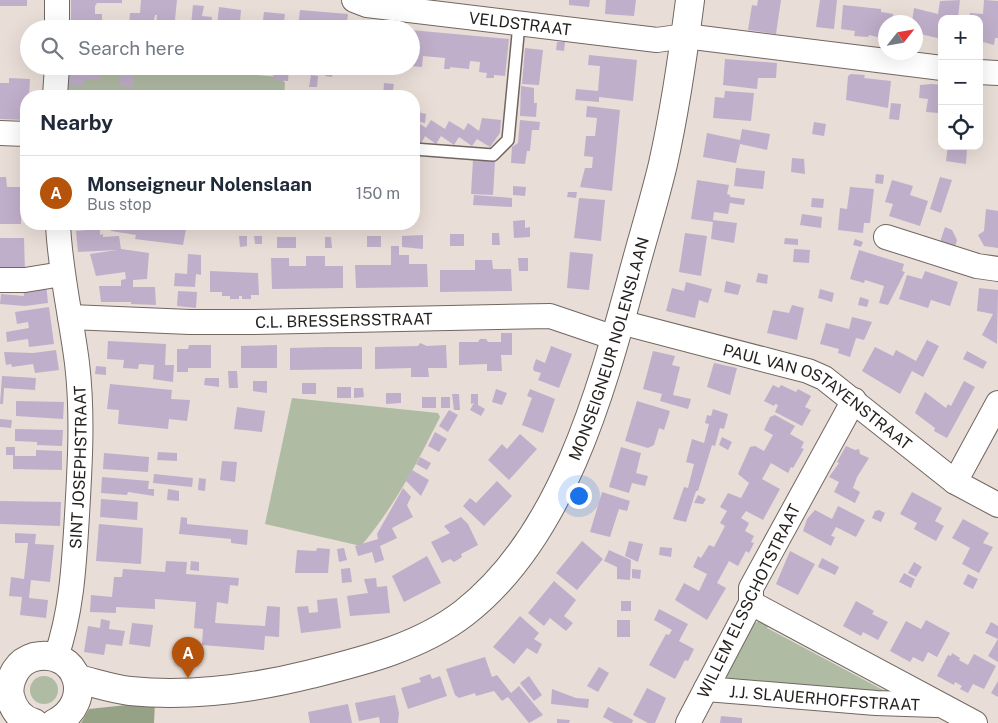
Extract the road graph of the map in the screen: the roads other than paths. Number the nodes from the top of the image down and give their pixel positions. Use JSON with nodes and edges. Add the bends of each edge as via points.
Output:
{"nodes":[{"id":1,"x":57,"y":0,"type":"edge"},
{"id":2,"x":354,"y":0,"type":"edge"},
{"id":3,"x":690,"y":0,"type":"edge"},
{"id":4,"x":57,"y":20,"type":"edge"},
{"id":5,"x":519,"y":24,"type":"junction"},
{"id":6,"x":685,"y":36,"type":"junction"},
{"id":7,"x":938,"y":68,"type":"edge"},
{"id":8,"x":983,"y":72,"type":"edge"},
{"id":9,"x":998,"y":74,"type":"edge"},
{"id":10,"x":56,"y":75,"type":"edge"},
{"id":11,"x":55,"y":90,"type":"edge"},
{"id":12,"x":0,"y":133,"type":"edge"},
{"id":13,"x":20,"y":134,"type":"edge"},
{"id":14,"x":420,"y":149,"type":"edge"},
{"id":15,"x":58,"y":230,"type":"edge"},
{"id":16,"x":886,"y":236,"type":"dead end"},
{"id":17,"x":998,"y":269,"type":"edge"},
{"id":18,"x":62,"y":274,"type":"junction"},
{"id":19,"x":0,"y":280,"type":"edge"},
{"id":20,"x":70,"y":317,"type":"junction"},
{"id":21,"x":617,"y":330,"type":"junction"},
{"id":22,"x":854,"y":400,"type":"junction"},
{"id":23,"x":998,"y":403,"type":"edge"},
{"id":24,"x":955,"y":482,"type":"junction"},
{"id":25,"x":998,"y":506,"type":"edge"},
{"id":26,"x":751,"y":603,"type":"junction"},
{"id":27,"x":56,"y":657,"type":"junction"},
{"id":28,"x":6,"y":674,"type":"edge"},
{"id":29,"x":706,"y":689,"type":"junction"},
{"id":30,"x":77,"y":692,"type":"junction"},
{"id":31,"x":942,"y":705,"type":"junction"},
{"id":32,"x":29,"y":722,"type":"edge"},
{"id":33,"x":55,"y":723,"type":"edge"},
{"id":34,"x":688,"y":723,"type":"edge"},
{"id":35,"x":975,"y":723,"type":"edge"}],
"edges":[{"from":1,"to":4,"type":"street"},
{"from":2,"to":5,"type":"street","name":"VELDSTRAAT","via":[[367,5]]},
{"from":3,"to":6,"type":"street","name":"MONSEIGNEUR NOLENSLAAN"},
{"from":5,"to":6,"type":"street","name":"VELDSTRAAT","via":[[657,40]]},
{"from":5,"to":14,"type":"lane","via":[[508,140],[493,155]]},
{"from":6,"to":7,"type":"street","name":"VELDSTRAAT"},
{"from":6,"to":21,"type":"street","name":"MONSEIGNEUR NOLENSLAAN","via":[[663,163]]},
{"from":8,"to":9,"type":"street"},
{"from":10,"to":11,"type":"street"},
{"from":12,"to":13,"type":"street"},
{"from":15,"to":18,"type":"street","name":"SINT JOSEPHSTRAAT"},
{"from":16,"to":17,"type":"street","via":[[977,266]]},
{"from":18,"to":19,"type":"street"},
{"from":18,"to":20,"type":"street","name":"SINT JOSEPHSTRAAT"},
{"from":20,"to":21,"type":"street","name":"C.L. BRESSERSSTRAAT","via":[[244,322],[550,316]]},
{"from":20,"to":27,"type":"street","name":"SINT JOSEPHSTRAAT","via":[[81,412],[80,480],[69,614]]},
{"from":21,"to":22,"type":"street","name":"PAUL VAN OSTAYENSTRAAT","via":[[808,371],[824,378]]},
{"from":21,"to":30,"type":"street","name":"MONSEIGNEUR NOLENSLAAN","via":[[579,447],[548,510],[501,577],[446,626],[393,650],[278,682],[178,694],[127,690]]},
{"from":22,"to":24,"type":"street","name":"PAUL VAN OSTAYENSTRAAT"},
{"from":22,"to":26,"type":"street","name":"WILLEM ELSSCHOTSTRAAT","via":[[751,588]]},
{"from":23,"to":24,"type":"street"},
{"from":24,"to":25,"type":"street","name":"PAUL VAN OSTAYENSTRAAT"},
{"from":26,"to":29,"type":"street","name":"WILLEM ELSSCHOTSTRAAT"},
{"from":26,"to":31,"type":"street","name":"J.J. SLAUERHOFFSTRAAT"},
{"from":27,"to":28,"type":"street","via":[[44,655],[28,659]]},
{"from":27,"to":30,"type":"street","via":[[71,667]]},
{"from":28,"to":32,"type":"street","via":[[12,704]]},
{"from":29,"to":31,"type":"street","name":"J.J. SLAUERHOFFSTRAAT"},
{"from":29,"to":34,"type":"street","name":"WILLEM ELSSCHOTSTRAAT"},
{"from":30,"to":33,"type":"street","via":[[66,717]]},
{"from":31,"to":35,"type":"street","name":"J.J. SLAUERHOFFSTRAAT"}]}
